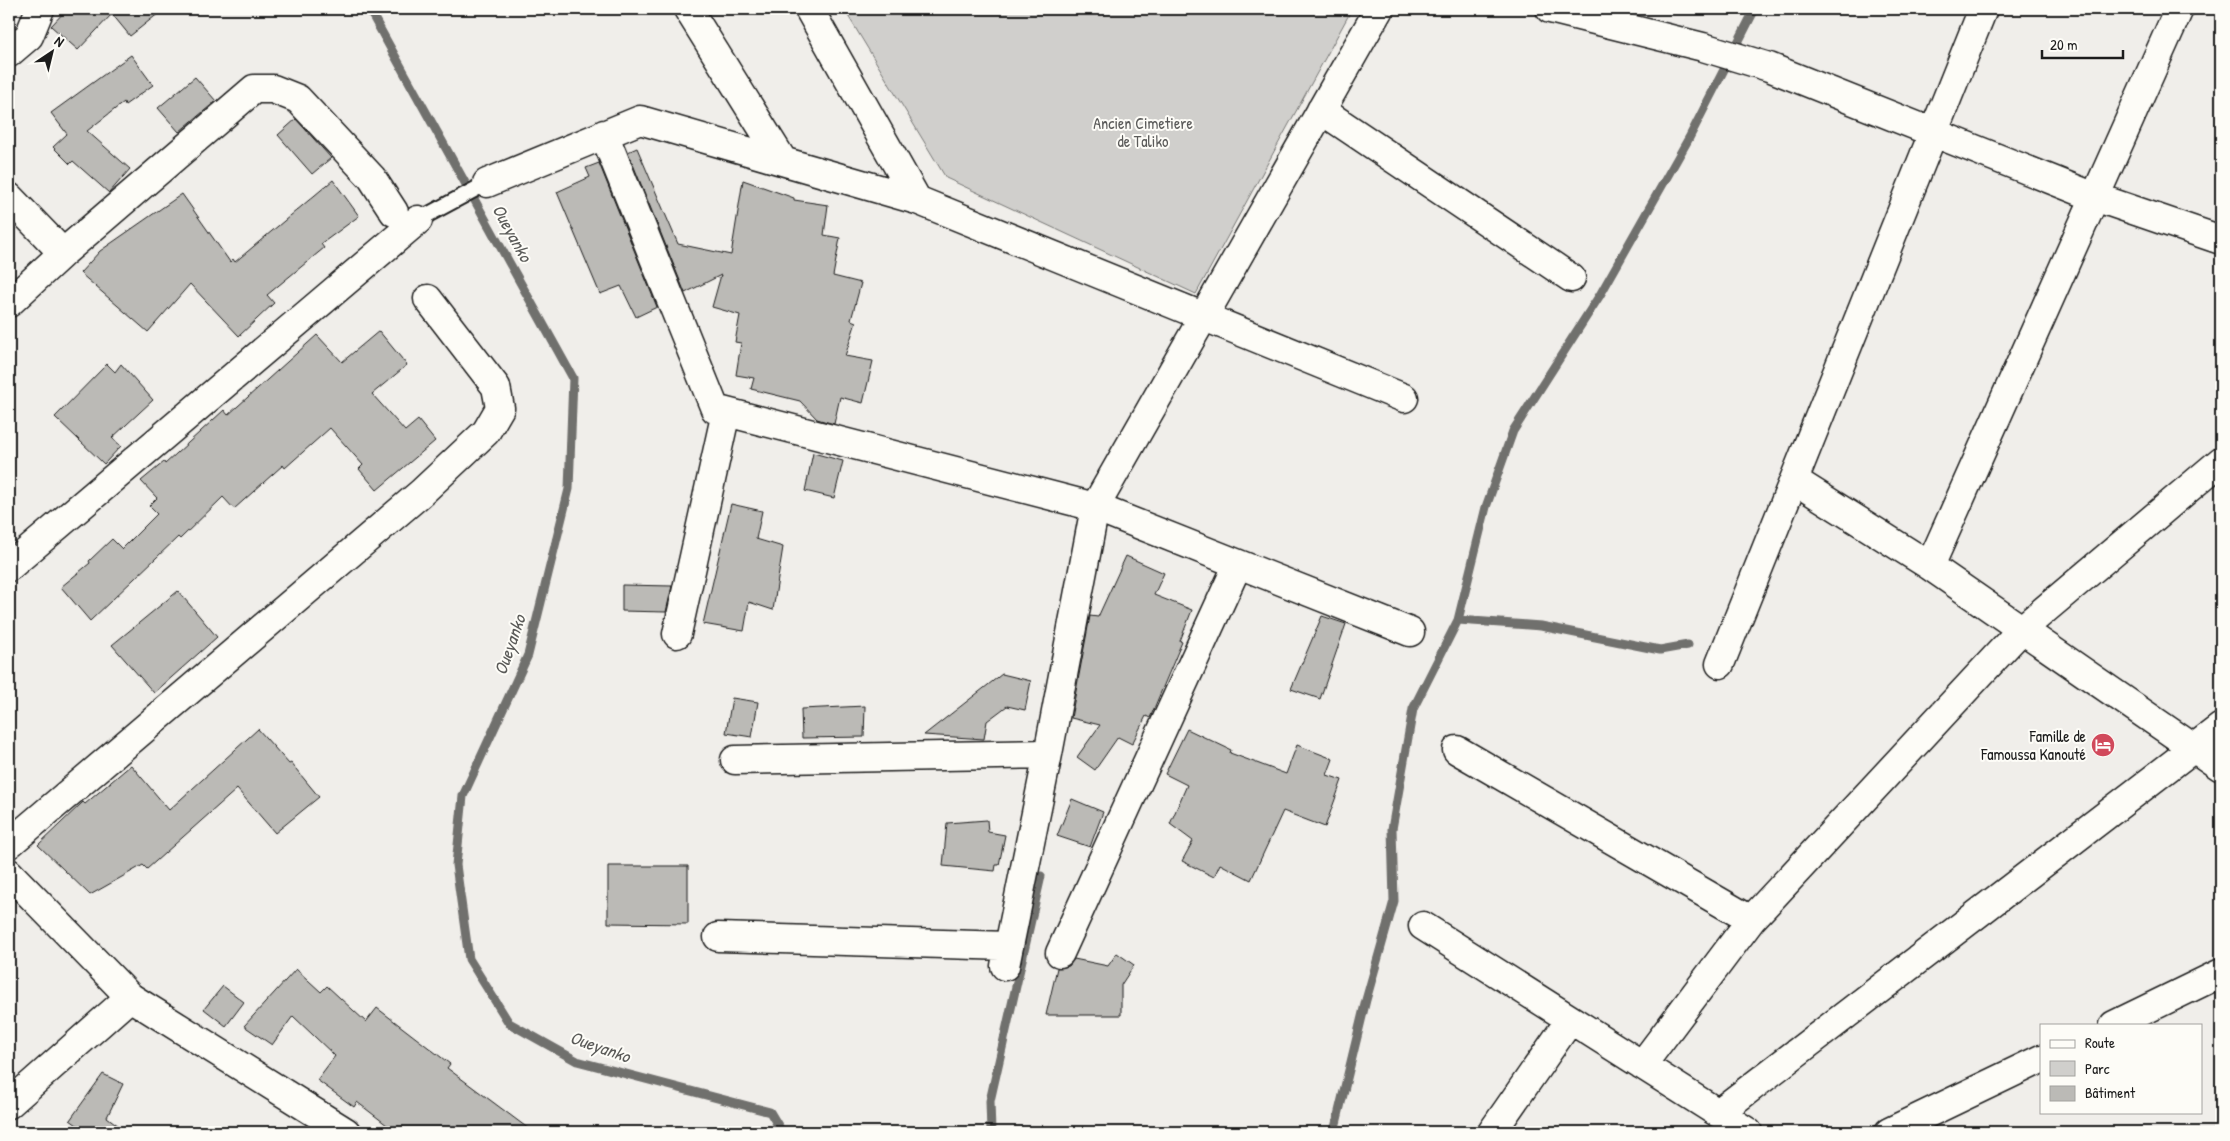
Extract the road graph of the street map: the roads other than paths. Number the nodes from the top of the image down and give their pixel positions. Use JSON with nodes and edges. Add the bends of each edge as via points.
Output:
{"nodes":[{"id":1,"x":40,"y":9,"type":"edge"},
{"id":2,"x":688,"y":9,"type":"edge"},
{"id":3,"x":809,"y":9,"type":"edge"},
{"id":4,"x":1379,"y":9,"type":"edge"},
{"id":5,"x":1550,"y":9,"type":"edge"},
{"id":6,"x":1983,"y":9,"type":"edge"},
{"id":7,"x":2180,"y":9,"type":"edge"},
{"id":8,"x":9,"y":53,"type":"edge"},
{"id":9,"x":1321,"y":110,"type":"junction"},
{"id":10,"x":1932,"y":132,"type":"junction"},
{"id":11,"x":604,"y":134,"type":"junction"},
{"id":12,"x":783,"y":161,"type":"junction"},
{"id":13,"x":487,"y":183,"type":"joint"},
{"id":14,"x":9,"y":197,"type":"edge"},
{"id":15,"x":2095,"y":198,"type":"junction"},
{"id":16,"x":917,"y":200,"type":"junction"},
{"id":17,"x":406,"y":216,"type":"junction"},
{"id":18,"x":2221,"y":240,"type":"edge"},
{"id":19,"x":63,"y":253,"type":"junction"},
{"id":20,"x":1571,"y":278,"type":"dead end"},
{"id":21,"x":428,"y":299,"type":"dead end"},
{"id":22,"x":9,"y":303,"type":"edge"},
{"id":23,"x":1203,"y":317,"type":"junction"},
{"id":24,"x":1404,"y":398,"type":"dead end"},
{"id":25,"x":726,"y":412,"type":"junction"},
{"id":26,"x":2221,"y":461,"type":"edge"},
{"id":27,"x":1794,"y":480,"type":"junction"},
{"id":28,"x":1095,"y":507,"type":"junction"},
{"id":29,"x":1238,"y":564,"type":"junction"},
{"id":30,"x":1930,"y":566,"type":"junction"},
{"id":31,"x":9,"y":567,"type":"edge"},
{"id":32,"x":2022,"y":629,"type":"junction"},
{"id":33,"x":1410,"y":632,"type":"dead end"},
{"id":34,"x":677,"y":634,"type":"dead end"},
{"id":35,"x":1720,"y":664,"type":"dead end"},
{"id":36,"x":2221,"y":727,"type":"edge"},
{"id":37,"x":2193,"y":748,"type":"junction"},
{"id":38,"x":1457,"y":750,"type":"dead end"},
{"id":39,"x":1048,"y":754,"type":"junction"},
{"id":40,"x":735,"y":760,"type":"dead end"},
{"id":41,"x":2221,"y":767,"type":"edge"},
{"id":42,"x":9,"y":844,"type":"edge"},
{"id":43,"x":9,"y":873,"type":"edge"},
{"id":44,"x":1751,"y":920,"type":"junction"},
{"id":45,"x":1423,"y":926,"type":"dead end"},
{"id":46,"x":718,"y":936,"type":"dead end"},
{"id":47,"x":1060,"y":954,"type":"dead end"},
{"id":48,"x":2219,"y":978,"type":"edge"},
{"id":49,"x":130,"y":997,"type":"junction"},
{"id":50,"x":1570,"y":1020,"type":"junction"},
{"id":51,"x":2116,"y":1024,"type":"edge"},
{"id":52,"x":2040,"y":1059,"type":"edge"},
{"id":53,"x":1642,"y":1065,"type":"junction"},
{"id":54,"x":9,"y":1104,"type":"edge"},
{"id":55,"x":1718,"y":1113,"type":"junction"},
{"id":56,"x":346,"y":1132,"type":"edge"},
{"id":57,"x":1492,"y":1132,"type":"edge"},
{"id":58,"x":1748,"y":1132,"type":"edge"},
{"id":59,"x":1889,"y":1132,"type":"edge"}],
"edges":[{"from":1,"to":8,"type":"street","via":[[29,36]]},
{"from":2,"to":12,"type":"street"},
{"from":3,"to":16,"type":"street"},
{"from":4,"to":9,"type":"street"},
{"from":5,"to":10,"type":"street","via":[[1769,67]]},
{"from":6,"to":10,"type":"street"},
{"from":7,"to":15,"type":"street"},
{"from":9,"to":20,"type":"street"},
{"from":9,"to":23,"type":"street"},
{"from":10,"to":15,"type":"street"},
{"from":10,"to":27,"type":"street"},
{"from":11,"to":12,"type":"street","via":[[640,120]]},
{"from":11,"to":13,"type":"street"},
{"from":11,"to":25,"type":"street","via":[[715,409]]},
{"from":12,"to":16,"type":"street"},
{"from":13,"to":17,"type":"lane"},
{"from":14,"to":19,"type":"street"},
{"from":15,"to":18,"type":"street"},
{"from":15,"to":30,"type":"street"},
{"from":16,"to":23,"type":"street"},
{"from":17,"to":19,"type":"street","via":[[298,99],[273,90],[254,90]]},
{"from":17,"to":31,"type":"street"},
{"from":19,"to":22,"type":"street"},
{"from":21,"to":42,"type":"street","via":[[496,387],[500,408],[486,432],[421,493]]},
{"from":23,"to":24,"type":"street"},
{"from":23,"to":28,"type":"street"},
{"from":25,"to":28,"type":"street"},
{"from":25,"to":34,"type":"street"},
{"from":26,"to":32,"type":"street"},
{"from":27,"to":30,"type":"street"},
{"from":27,"to":35,"type":"street"},
{"from":28,"to":29,"type":"street"},
{"from":28,"to":39,"type":"street"},
{"from":29,"to":33,"type":"street"},
{"from":29,"to":47,"type":"street"},
{"from":30,"to":32,"type":"street"},
{"from":32,"to":37,"type":"street"},
{"from":32,"to":44,"type":"street"},
{"from":36,"to":37,"type":"street"},
{"from":37,"to":41,"type":"street"},
{"from":37,"to":55,"type":"street"},
{"from":38,"to":44,"type":"street"},
{"from":39,"to":40,"type":"street"},
{"from":39,"to":46,"type":"street","via":[[1006,956]]},
{"from":43,"to":49,"type":"street"},
{"from":44,"to":53,"type":"street"},
{"from":45,"to":50,"type":"street"},
{"from":48,"to":51,"type":"street"},
{"from":49,"to":54,"type":"street"},
{"from":49,"to":56,"type":"street"},
{"from":50,"to":53,"type":"street"},
{"from":50,"to":57,"type":"street"},
{"from":52,"to":59,"type":"street"},
{"from":53,"to":55,"type":"street"},
{"from":55,"to":58,"type":"street"}]}
